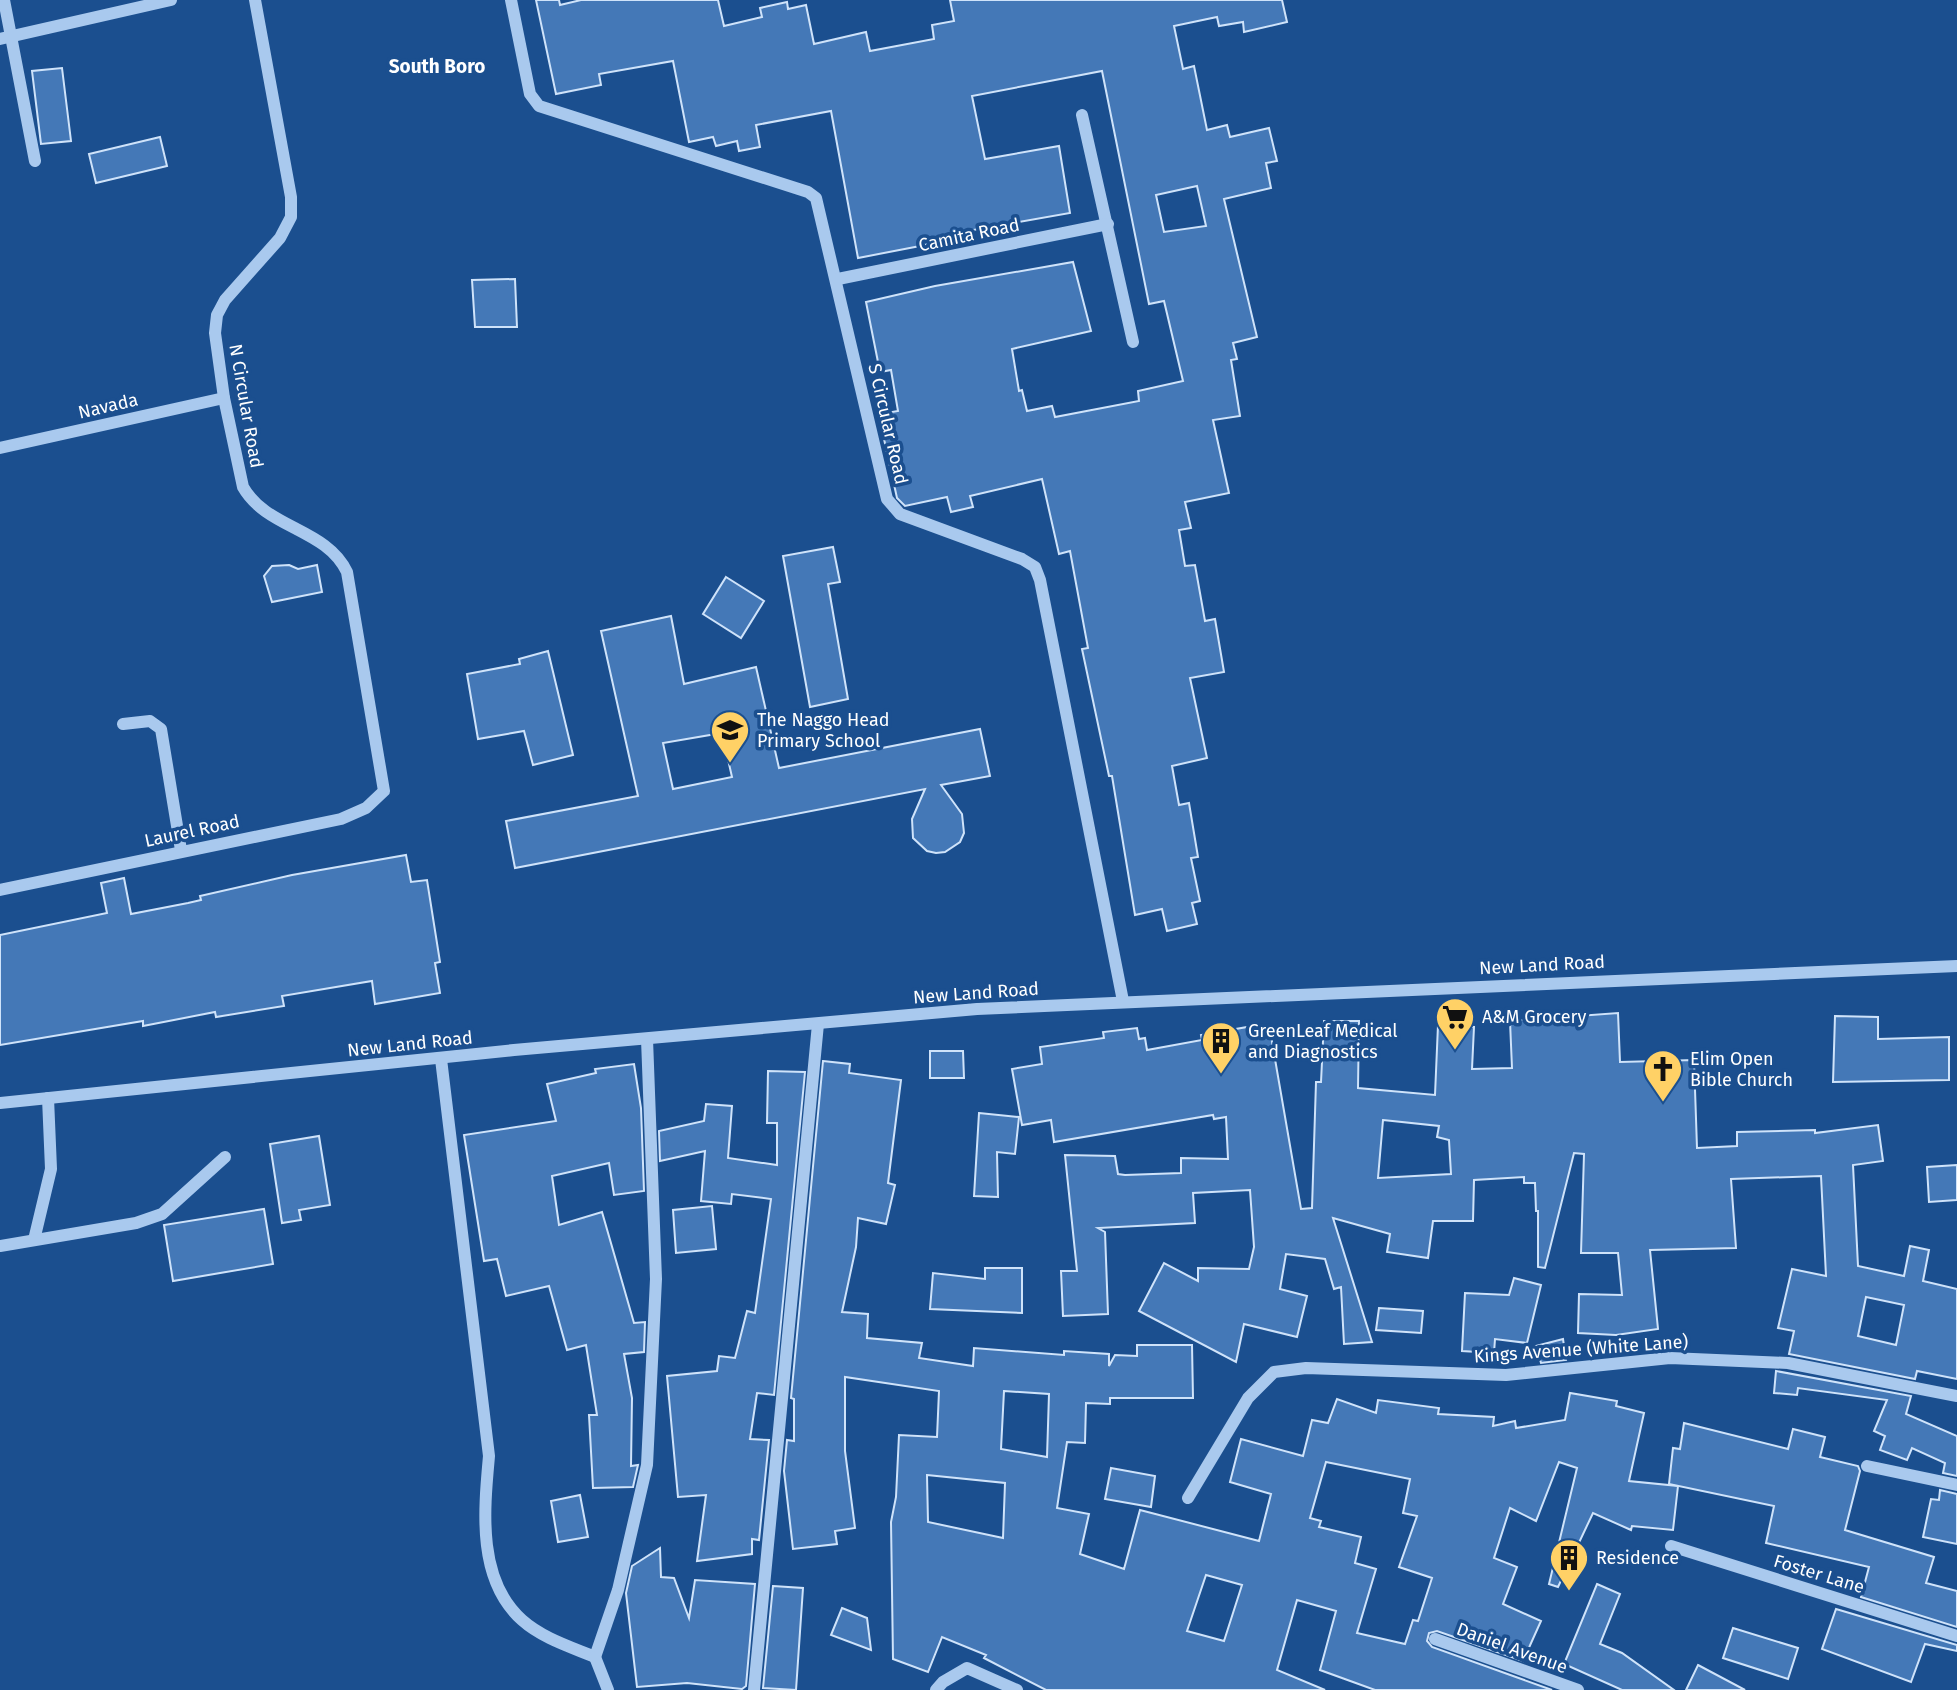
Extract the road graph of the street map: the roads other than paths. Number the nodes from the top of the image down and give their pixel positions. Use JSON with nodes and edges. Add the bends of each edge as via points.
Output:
{"nodes":[{"id":1,"x":4,"y":0,"type":"edge"},
{"id":2,"x":172,"y":0,"type":"edge"},
{"id":3,"x":255,"y":0,"type":"edge"},
{"id":4,"x":510,"y":0,"type":"edge"},
{"id":5,"x":6,"y":37,"type":"edge"},
{"id":6,"x":1082,"y":115,"type":"dead end"},
{"id":7,"x":35,"y":161,"type":"dead end"},
{"id":8,"x":1108,"y":224,"type":"junction"},
{"id":9,"x":838,"y":279,"type":"junction"},
{"id":10,"x":1133,"y":342,"type":"dead end"},
{"id":11,"x":224,"y":398,"type":"junction"},
{"id":12,"x":0,"y":448,"type":"edge"},
{"id":13,"x":122,"y":724,"type":"dead end"},
{"id":14,"x":384,"y":790,"type":"joint"},
{"id":15,"x":181,"y":850,"type":"junction"},
{"id":16,"x":0,"y":890,"type":"edge"},
{"id":17,"x":1957,"y":966,"type":"edge"},
{"id":18,"x":1123,"y":1001,"type":"junction"},
{"id":19,"x":818,"y":1024,"type":"junction"},
{"id":20,"x":647,"y":1040,"type":"junction"},
{"id":21,"x":441,"y":1059,"type":"junction"},
{"id":22,"x":48,"y":1098,"type":"junction"},
{"id":23,"x":0,"y":1103,"type":"edge"},
{"id":24,"x":225,"y":1157,"type":"dead end"},
{"id":25,"x":33,"y":1240,"type":"junction"},
{"id":26,"x":0,"y":1246,"type":"edge"},
{"id":27,"x":1957,"y":1396,"type":"edge"},
{"id":28,"x":1867,"y":1466,"type":"dead end"},
{"id":29,"x":1957,"y":1486,"type":"edge"},
{"id":30,"x":1188,"y":1498,"type":"dead end"},
{"id":31,"x":1671,"y":1546,"type":"dead end"},
{"id":32,"x":1957,"y":1636,"type":"edge"},
{"id":33,"x":1435,"y":1639,"type":"dead end"},
{"id":34,"x":595,"y":1657,"type":"junction"},
{"id":35,"x":608,"y":1690,"type":"edge"},
{"id":36,"x":754,"y":1690,"type":"edge"},
{"id":37,"x":936,"y":1690,"type":"edge"},
{"id":38,"x":1017,"y":1690,"type":"edge"},
{"id":39,"x":1578,"y":1690,"type":"edge"}],
"edges":[{"from":1,"to":5,"type":"street"},
{"from":2,"to":5,"type":"street"},
{"from":3,"to":11,"type":"street","name":"N Circular Road","via":[[291,217],[280,238],[217,314],[215,333]]},
{"from":4,"to":9,"type":"street","name":"S Circular Road","via":[[530,94],[539,106],[808,192],[820,208]]},
{"from":5,"to":7,"type":"street"},
{"from":6,"to":8,"type":"street"},
{"from":8,"to":9,"type":"street","name":"Camita Road"},
{"from":8,"to":10,"type":"street"},
{"from":9,"to":18,"type":"street","name":"S Circular Road","via":[[891,507],[1035,567]]},
{"from":11,"to":12,"type":"street","name":"Navada"},
{"from":11,"to":14,"type":"street","name":"N Circular Road","via":[[243,486],[250,499],[262,511],[331,548],[347,572]]},
{"from":13,"to":15,"type":"street","via":[[150,721],[161,729]]},
{"from":14,"to":15,"type":"street","name":"Laurel Road","via":[[366,808],[341,819]]},
{"from":15,"to":16,"type":"street","name":"Laurel Road"},
{"from":17,"to":18,"type":"street","name":"New Land Road"},
{"from":18,"to":19,"type":"street","name":"New Land Road"},
{"from":19,"to":20,"type":"street","name":"New Land Road"},
{"from":19,"to":36,"type":"street"},
{"from":20,"to":21,"type":"street","name":"New Land Road"},
{"from":20,"to":34,"type":"street","via":[[656,1279],[647,1465],[618,1590]]},
{"from":21,"to":22,"type":"street","name":"New Land Road"},
{"from":21,"to":34,"type":"street","via":[[489,1456],[484,1510],[499,1595],[523,1621]]},
{"from":22,"to":23,"type":"street","name":"New Land Road"},
{"from":22,"to":25,"type":"street","via":[[51,1169]]},
{"from":24,"to":25,"type":"street","via":[[162,1214],[136,1223]]},
{"from":25,"to":26,"type":"street"},
{"from":27,"to":30,"type":"street","name":"Kings Avenue (White Lane)","via":[[1788,1363],[1670,1358],[1506,1375],[1306,1368],[1274,1372],[1248,1398]]},
{"from":28,"to":29,"type":"street"},
{"from":31,"to":32,"type":"street","name":"Foster Lane"},
{"from":33,"to":39,"type":"street","name":"Daniel Avenue"},
{"from":34,"to":35,"type":"street"},
{"from":37,"to":38,"type":"street","via":[[967,1668]]}]}
